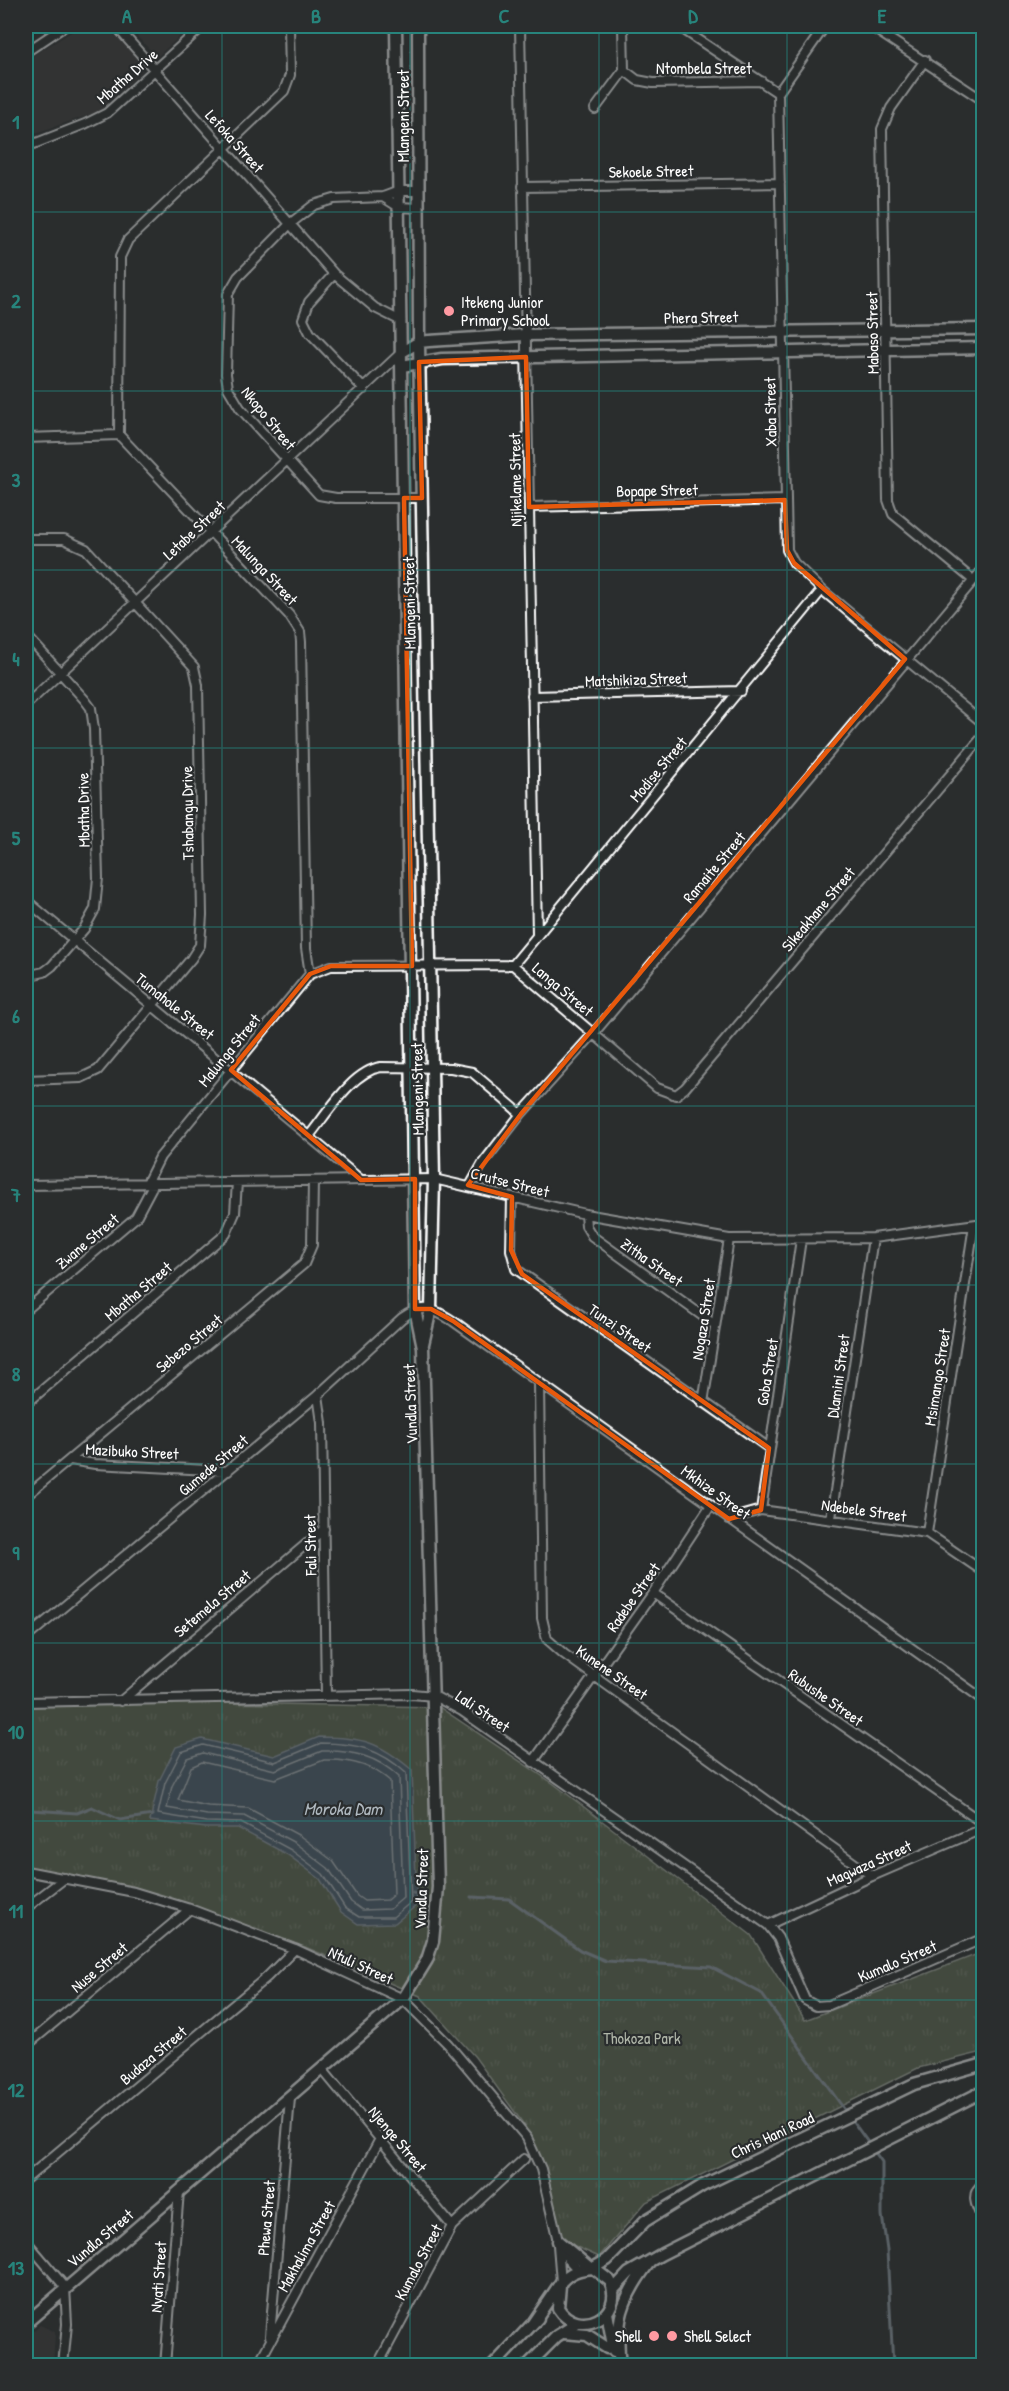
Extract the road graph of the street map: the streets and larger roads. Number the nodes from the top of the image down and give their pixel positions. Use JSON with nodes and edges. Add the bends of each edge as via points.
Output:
{"nodes":[{"id":1,"x":65,"y":26,"type":"edge"},
{"id":2,"x":116,"y":26,"type":"edge"},
{"id":3,"x":203,"y":26,"type":"edge"},
{"id":4,"x":289,"y":26,"type":"edge"},
{"id":5,"x":396,"y":26,"type":"edge"},
{"id":6,"x":418,"y":26,"type":"edge"},
{"id":7,"x":520,"y":26,"type":"edge"},
{"id":8,"x":623,"y":26,"type":"edge"},
{"id":9,"x":678,"y":26,"type":"edge"},
{"id":10,"x":825,"y":26,"type":"edge"},
{"id":11,"x":870,"y":26,"type":"edge"},
{"id":12,"x":26,"y":52,"type":"edge"},
{"id":13,"x":926,"y":60,"type":"junction"},
{"id":14,"x":155,"y":70,"type":"junction"},
{"id":15,"x":624,"y":70,"type":"junction"},
{"id":16,"x":761,"y":81,"type":"junction"},
{"id":17,"x":778,"y":93,"type":"junction"},
{"id":18,"x":984,"y":101,"type":"edge"},
{"id":19,"x":595,"y":109,"type":"dead end"},
{"id":20,"x":26,"y":147,"type":"edge"},
{"id":21,"x":224,"y":149,"type":"junction"},
{"id":22,"x":780,"y":183,"type":"junction"},
{"id":23,"x":522,"y":187,"type":"junction"},
{"id":24,"x":399,"y":192,"type":"junction"},
{"id":25,"x":418,"y":192,"type":"junction"},
{"id":26,"x":383,"y":197,"type":"junction"},
{"id":27,"x":399,"y":207,"type":"junction"},
{"id":28,"x":419,"y":208,"type":"junction"},
{"id":29,"x":291,"y":223,"type":"junction"},
{"id":30,"x":334,"y":274,"type":"junction"},
{"id":31,"x":400,"y":321,"type":"junction"},
{"id":32,"x":886,"y":329,"type":"junction"},
{"id":33,"x":984,"y":329,"type":"edge"},
{"id":34,"x":783,"y":330,"type":"junction"},
{"id":35,"x":525,"y":335,"type":"junction"},
{"id":36,"x":419,"y":342,"type":"junction"},
{"id":37,"x":984,"y":348,"type":"edge"},
{"id":38,"x":886,"y":350,"type":"junction"},
{"id":39,"x":402,"y":351,"type":"junction"},
{"id":40,"x":783,"y":351,"type":"junction"},
{"id":41,"x":526,"y":357,"type":"junction"},
{"id":42,"x":419,"y":362,"type":"junction"},
{"id":43,"x":402,"y":366,"type":"junction"},
{"id":44,"x":380,"y":375,"type":"junction"},
{"id":45,"x":364,"y":389,"type":"junction"},
{"id":46,"x":119,"y":435,"type":"junction"},
{"id":47,"x":26,"y":438,"type":"edge"},
{"id":48,"x":287,"y":461,"type":"junction"},
{"id":49,"x":404,"y":498,"type":"junction"},
{"id":50,"x":422,"y":498,"type":"junction"},
{"id":51,"x":785,"y":500,"type":"junction"},
{"id":52,"x":529,"y":507,"type":"junction"},
{"id":53,"x":212,"y":532,"type":"junction"},
{"id":54,"x":26,"y":538,"type":"edge"},
{"id":55,"x":984,"y":568,"type":"edge"},
{"id":56,"x":973,"y":580,"type":"junction"},
{"id":57,"x":822,"y":590,"type":"junction"},
{"id":58,"x":136,"y":602,"type":"junction"},
{"id":59,"x":26,"y":635,"type":"edge"},
{"id":60,"x":905,"y":659,"type":"junction"},
{"id":61,"x":61,"y":672,"type":"junction"},
{"id":62,"x":741,"y":691,"type":"junction"},
{"id":63,"x":532,"y":696,"type":"junction"},
{"id":64,"x":26,"y":705,"type":"edge"},
{"id":65,"x":984,"y":724,"type":"edge"},
{"id":66,"x":984,"y":735,"type":"edge"},
{"id":67,"x":26,"y":900,"type":"edge"},
{"id":68,"x":537,"y":934,"type":"junction"},
{"id":69,"x":74,"y":941,"type":"junction"},
{"id":70,"x":431,"y":965,"type":"junction"},
{"id":71,"x":513,"y":965,"type":"junction"},
{"id":72,"x":412,"y":966,"type":"junction"},
{"id":73,"x":310,"y":974,"type":"junction"},
{"id":74,"x":26,"y":976,"type":"edge"},
{"id":75,"x":153,"y":1005,"type":"junction"},
{"id":76,"x":594,"y":1033,"type":"junction"},
{"id":77,"x":411,"y":1067,"type":"junction"},
{"id":78,"x":431,"y":1067,"type":"junction"},
{"id":79,"x":231,"y":1070,"type":"junction"},
{"id":80,"x":26,"y":1080,"type":"edge"},
{"id":81,"x":671,"y":1095,"type":"joint"},
{"id":82,"x":521,"y":1114,"type":"junction"},
{"id":83,"x":309,"y":1136,"type":"junction"},
{"id":84,"x":415,"y":1179,"type":"junction"},
{"id":85,"x":434,"y":1179,"type":"junction"},
{"id":86,"x":361,"y":1180,"type":"junction"},
{"id":87,"x":313,"y":1181,"type":"junction"},
{"id":88,"x":237,"y":1182,"type":"junction"},
{"id":89,"x":151,"y":1183,"type":"junction"},
{"id":90,"x":26,"y":1185,"type":"edge"},
{"id":91,"x":470,"y":1186,"type":"junction"},
{"id":92,"x":512,"y":1197,"type":"junction"},
{"id":93,"x":585,"y":1214,"type":"junction"},
{"id":94,"x":984,"y":1223,"type":"edge"},
{"id":95,"x":974,"y":1225,"type":"junction"},
{"id":96,"x":729,"y":1239,"type":"junction"},
{"id":97,"x":801,"y":1239,"type":"junction"},
{"id":98,"x":873,"y":1239,"type":"junction"},
{"id":99,"x":415,"y":1309,"type":"junction"},
{"id":100,"x":431,"y":1309,"type":"junction"},
{"id":101,"x":26,"y":1310,"type":"edge"},
{"id":102,"x":715,"y":1325,"type":"junction"},
{"id":103,"x":423,"y":1347,"type":"junction"},
{"id":104,"x":539,"y":1383,"type":"junction"},
{"id":105,"x":318,"y":1395,"type":"junction"},
{"id":106,"x":703,"y":1403,"type":"junction"},
{"id":107,"x":26,"y":1404,"type":"edge"},
{"id":108,"x":769,"y":1448,"type":"junction"},
{"id":109,"x":70,"y":1460,"type":"junction"},
{"id":110,"x":228,"y":1471,"type":"junction"},
{"id":111,"x":27,"y":1491,"type":"edge"},
{"id":112,"x":711,"y":1505,"type":"junction"},
{"id":113,"x":761,"y":1510,"type":"junction"},
{"id":114,"x":831,"y":1518,"type":"junction"},
{"id":115,"x":729,"y":1520,"type":"junction"},
{"id":116,"x":324,"y":1529,"type":"junction"},
{"id":117,"x":927,"y":1533,"type":"junction"},
{"id":118,"x":984,"y":1572,"type":"edge"},
{"id":119,"x":653,"y":1593,"type":"junction"},
{"id":120,"x":26,"y":1638,"type":"edge"},
{"id":121,"x":594,"y":1676,"type":"junction"},
{"id":122,"x":326,"y":1695,"type":"junction"},
{"id":123,"x":434,"y":1696,"type":"junction"},
{"id":124,"x":984,"y":1700,"type":"edge"},
{"id":125,"x":121,"y":1701,"type":"junction"},
{"id":126,"x":26,"y":1702,"type":"edge"},
{"id":127,"x":533,"y":1762,"type":"junction"},
{"id":128,"x":984,"y":1826,"type":"edge"},
{"id":129,"x":26,"y":1871,"type":"edge"},
{"id":130,"x":872,"y":1876,"type":"junction"},
{"id":131,"x":65,"y":1878,"type":"junction"},
{"id":132,"x":26,"y":1908,"type":"edge"},
{"id":133,"x":190,"y":1909,"type":"junction"},
{"id":134,"x":768,"y":1925,"type":"junction"},
{"id":135,"x":984,"y":1938,"type":"edge"},
{"id":136,"x":295,"y":1949,"type":"junction"},
{"id":137,"x":403,"y":1999,"type":"junction"},
{"id":138,"x":821,"y":2007,"type":"joint"},
{"id":139,"x":26,"y":2046,"type":"edge"},
{"id":140,"x":984,"y":2064,"type":"edge"},
{"id":141,"x":322,"y":2069,"type":"junction"},
{"id":142,"x":984,"y":2091,"type":"edge"},
{"id":143,"x":290,"y":2098,"type":"junction"},
{"id":144,"x":380,"y":2139,"type":"junction"},
{"id":145,"x":524,"y":2159,"type":"dead end"},
{"id":146,"x":26,"y":2179,"type":"edge"},
{"id":147,"x":984,"y":2183,"type":"edge"},
{"id":148,"x":179,"y":2191,"type":"junction"},
{"id":149,"x":984,"y":2222,"type":"edge"},
{"id":150,"x":452,"y":2226,"type":"junction"},
{"id":151,"x":26,"y":2241,"type":"edge"},
{"id":152,"x":558,"y":2241,"type":"junction"},
{"id":153,"x":652,"y":2259,"type":"junction"},
{"id":154,"x":642,"y":2266,"type":"junction"},
{"id":155,"x":587,"y":2269,"type":"junction"},
{"id":156,"x":560,"y":2284,"type":"junction"},
{"id":157,"x":65,"y":2287,"type":"junction"},
{"id":158,"x":613,"y":2290,"type":"junction"},
{"id":159,"x":613,"y":2302,"type":"junction"},
{"id":160,"x":557,"y":2303,"type":"junction"},
{"id":161,"x":607,"y":2313,"type":"junction"},
{"id":162,"x":26,"y":2323,"type":"edge"},
{"id":163,"x":533,"y":2323,"type":"junction"},
{"id":164,"x":584,"y":2323,"type":"junction"},
{"id":165,"x":560,"y":2334,"type":"junction"},
{"id":166,"x":269,"y":2340,"type":"junction"},
{"id":167,"x":607,"y":2348,"type":"junction"},
{"id":168,"x":63,"y":2366,"type":"edge"},
{"id":169,"x":165,"y":2366,"type":"edge"},
{"id":170,"x":257,"y":2366,"type":"edge"},
{"id":171,"x":377,"y":2366,"type":"edge"},
{"id":172,"x":493,"y":2366,"type":"edge"},
{"id":173,"x":527,"y":2366,"type":"edge"},
{"id":174,"x":619,"y":2366,"type":"edge"}],
"edges":[{"from":1,"to":12,"type":"street"},
{"from":2,"to":14,"type":"street","name":"Lefoka Street"},
{"from":3,"to":14,"type":"street","name":"Mbatha Drive"},
{"from":4,"to":21,"type":"street","via":[[288,84],[279,98]]},
{"from":5,"to":24,"type":"street","name":"Mlangeni Street"},
{"from":6,"to":25,"type":"street","name":"Mlangeni Street"},
{"from":7,"to":23,"type":"street","name":"Njikelane Street"},
{"from":8,"to":15,"type":"street"},
{"from":9,"to":16,"type":"street","name":"Ntombela Street"},
{"from":10,"to":17,"type":"street"},
{"from":11,"to":13,"type":"street"},
{"from":13,"to":18,"type":"street"},
{"from":13,"to":32,"type":"street","name":"Mabaso Street","via":[[891,108],[882,129]]},
{"from":14,"to":20,"type":"street","name":"Mbatha Drive","via":[[102,116]]},
{"from":14,"to":21,"type":"street","name":"Lefoka Street"},
{"from":15,"to":16,"type":"street","name":"Ntombela Street","via":[[638,80],[654,83]]},
{"from":15,"to":19,"type":"street"},
{"from":16,"to":17,"type":"street","name":"Ntombela Street"},
{"from":17,"to":22,"type":"street","name":"Xaba Street"},
{"from":21,"to":29,"type":"street","name":"Lefoka Street"},
{"from":21,"to":46,"type":"street","via":[[122,249]]},
{"from":22,"to":23,"type":"street","name":"Sekoele Street"},
{"from":22,"to":34,"type":"street","name":"Xaba Street"},
{"from":23,"to":35,"type":"street","name":"Njikelane Street"},
{"from":24,"to":25,"type":"street","name":"Nkopo Street"},
{"from":24,"to":26,"type":"street","name":"Nkopo Street"},
{"from":24,"to":27,"type":"street","name":"Mlangeni Street"},
{"from":25,"to":28,"type":"street","name":"Mlangeni Street"},
{"from":26,"to":27,"type":"street"},
{"from":26,"to":29,"type":"street","name":"Nkopo Street","via":[[321,202]]},
{"from":27,"to":28,"type":"street"},
{"from":27,"to":31,"type":"street","name":"Mlangeni Street"},
{"from":28,"to":36,"type":"street","name":"Mlangeni Street"},
{"from":29,"to":30,"type":"street","name":"Lefoka Street"},
{"from":29,"to":48,"type":"street","name":"Nkopo Street","via":[[231,285],[227,304],[228,388],[240,408]]},
{"from":30,"to":31,"type":"street","name":"Lefoka Street","via":[[375,308]]},
{"from":30,"to":45,"type":"street","via":[[309,302],[303,319],[310,333]]},
{"from":31,"to":39,"type":"street","name":"Mlangeni Street"},
{"from":32,"to":33,"type":"street","name":"Phera Street"},
{"from":32,"to":34,"type":"street","name":"Phera Street"},
{"from":32,"to":38,"type":"street","name":"Mabaso Street"},
{"from":34,"to":35,"type":"street","name":"Phera Street"},
{"from":34,"to":40,"type":"street","name":"Xaba Street"},
{"from":35,"to":36,"type":"street","name":"Phera Street"},
{"from":35,"to":41,"type":"street","name":"Njikelane Street"},
{"from":36,"to":39,"type":"street"},
{"from":36,"to":42,"type":"street","name":"Mlangeni Street"},
{"from":37,"to":38,"type":"street"},
{"from":38,"to":40,"type":"street"},
{"from":38,"to":56,"type":"street","name":"Mabaso Street","via":[[890,510]]},
{"from":39,"to":43,"type":"street","name":"Mlangeni Street"},
{"from":39,"to":44,"type":"street","name":"Letabe Street"},
{"from":40,"to":41,"type":"street"},
{"from":40,"to":51,"type":"street","name":"Xaba Street"},
{"from":41,"to":42,"type":"street"},
{"from":41,"to":52,"type":"street","name":"Njikelane Street"},
{"from":42,"to":43,"type":"street"},
{"from":42,"to":50,"type":"street","name":"Mlangeni Street"},
{"from":43,"to":44,"type":"street","name":"Letabe Street"},
{"from":43,"to":49,"type":"street","name":"Mlangeni Street"},
{"from":44,"to":45,"type":"street","name":"Letabe Street"},
{"from":45,"to":48,"type":"street","name":"Letabe Street"},
{"from":46,"to":47,"type":"street"},
{"from":46,"to":53,"type":"street","name":"Malunga Street"},
{"from":48,"to":49,"type":"street","name":"Nkopo Street","via":[[319,495]]},
{"from":48,"to":53,"type":"street","name":"Letabe Street"},
{"from":49,"to":50,"type":"street","name":"Nkopo Street"},
{"from":49,"to":72,"type":"street","name":"Mlangeni Street"},
{"from":50,"to":70,"type":"street","name":"Mlangeni Street"},
{"from":51,"to":52,"type":"street","name":"Bopape Street"},
{"from":51,"to":57,"type":"street","name":"Xaba Street","via":[[790,557]]},
{"from":52,"to":63,"type":"street","name":"Njikelane Street"},
{"from":53,"to":58,"type":"street","name":"Letabe Street"},
{"from":53,"to":73,"type":"street","name":"Malunga Street","via":[[300,632],[306,948]]},
{"from":54,"to":58,"type":"street","name":"Tshabangu Drive","via":[[75,542]]},
{"from":55,"to":56,"type":"street","name":"Ramaite Street"},
{"from":56,"to":60,"type":"street","name":"Ramaite Street"},
{"from":57,"to":60,"type":"street","name":"Xaba Street"},
{"from":57,"to":62,"type":"street","name":"Modise Street"},
{"from":58,"to":61,"type":"street","name":"Letabe Street"},
{"from":58,"to":75,"type":"street","name":"Tshabangu Drive","via":[[189,659],[198,685],[202,932],[200,945],[191,959]]},
{"from":59,"to":61,"type":"street","name":"Mbatha Drive"},
{"from":60,"to":65,"type":"street","name":"Xaba Street"},
{"from":60,"to":76,"type":"street","name":"Ramaite Street"},
{"from":61,"to":64,"type":"street","name":"Letabe Street"},
{"from":61,"to":69,"type":"street","name":"Mbatha Drive","via":[[91,708],[94,729],[97,894],[90,919]]},
{"from":62,"to":63,"type":"street","name":"Matshikiza Street"},
{"from":62,"to":68,"type":"street","name":"Modise Street"},
{"from":63,"to":68,"type":"street","name":"Njikelane Street"},
{"from":66,"to":81,"type":"street","name":"Sikeakhane Street","via":[[686,1088]]},
{"from":67,"to":69,"type":"street","name":"Tumahole Street"},
{"from":68,"to":71,"type":"street","name":"Modise Street"},
{"from":69,"to":74,"type":"street","name":"Mbatha Drive","via":[[44,972]]},
{"from":69,"to":75,"type":"street","name":"Tumahole Street"},
{"from":70,"to":71,"type":"street","name":"Langa Street"},
{"from":70,"to":72,"type":"street","name":"Langa Street"},
{"from":70,"to":78,"type":"street","name":"Mlangeni Street"},
{"from":71,"to":76,"type":"street","name":"Langa Street"},
{"from":72,"to":73,"type":"street","name":"Langa Street","via":[[331,966]]},
{"from":72,"to":77,"type":"street","name":"Mlangeni Street"},
{"from":73,"to":79,"type":"street","name":"Malunga Street"},
{"from":75,"to":79,"type":"street","name":"Tumahole Street"},
{"from":75,"to":80,"type":"street","name":"Tshabangu Drive","via":[[91,1075],[69,1080]]},
{"from":76,"to":81,"type":"street","name":"Langa Street","via":[[657,1088]]},
{"from":76,"to":82,"type":"street","name":"Ramaite Street"},
{"from":77,"to":78,"type":"street"},
{"from":77,"to":83,"type":"street","via":[[381,1067],[363,1072]]},
{"from":77,"to":84,"type":"street","name":"Mlangeni Street"},
{"from":78,"to":82,"type":"street","via":[[472,1071]]},
{"from":78,"to":85,"type":"street","name":"Mlangeni Street"},
{"from":79,"to":83,"type":"street","name":"Tumahole Street"},
{"from":79,"to":89,"type":"street","name":"Malunga Street","via":[[160,1157]]},
{"from":82,"to":91,"type":"street","name":"Ramaite Street"},
{"from":83,"to":86,"type":"street","name":"Tumahole Street"},
{"from":84,"to":85,"type":"street","name":"Crutse Street"},
{"from":84,"to":86,"type":"street","name":"Crutse Street"},
{"from":84,"to":99,"type":"street","name":"Vundla Street"},
{"from":85,"to":91,"type":"street","name":"Crutse Street"},
{"from":85,"to":100,"type":"street","name":"Vundla Street"},
{"from":86,"to":87,"type":"street","name":"Crutse Street"},
{"from":87,"to":88,"type":"street","name":"Crutse Street"},
{"from":87,"to":109,"type":"street","name":"Sebezo Street","via":[[312,1245],[304,1264]]},
{"from":88,"to":89,"type":"street","name":"Crutse Street"},
{"from":88,"to":107,"type":"street","name":"Mbatha Street","via":[[233,1224],[226,1234]]},
{"from":89,"to":90,"type":"street","name":"Crutse Street"},
{"from":89,"to":101,"type":"street","name":"Zwane Street","via":[[136,1217]]},
{"from":91,"to":92,"type":"street","name":"Crutse Street"},
{"from":92,"to":93,"type":"street","name":"Crutse Street"},
{"from":92,"to":106,"type":"street","name":"Tunzi Street","via":[[511,1250],[516,1269]]},
{"from":93,"to":96,"type":"street","name":"Crutse Street"},
{"from":93,"to":102,"type":"street","name":"Zitha Street","via":[[592,1236]]},
{"from":94,"to":95,"type":"street","name":"Crutse Street"},
{"from":95,"to":98,"type":"street","name":"Crutse Street"},
{"from":95,"to":117,"type":"street","name":"Msimango Street"},
{"from":96,"to":97,"type":"street","name":"Crutse Street"},
{"from":96,"to":102,"type":"street","name":"Nogaza Street"},
{"from":97,"to":98,"type":"street","name":"Crutse Street"},
{"from":97,"to":108,"type":"street","name":"Goba Street"},
{"from":98,"to":114,"type":"street","name":"Dlamini Street"},
{"from":99,"to":100,"type":"street"},
{"from":99,"to":103,"type":"street","name":"Vundla Street"},
{"from":99,"to":105,"type":"street","name":"Gumede Street"},
{"from":100,"to":103,"type":"street","name":"Vundla Street"},
{"from":100,"to":104,"type":"street","name":"Mkhize Street"},
{"from":102,"to":106,"type":"street","name":"Nogaza Street"},
{"from":103,"to":123,"type":"street","name":"Vundla Street"},
{"from":104,"to":112,"type":"street","name":"Mkhize Street"},
{"from":104,"to":121,"type":"street","name":"Kunene Street","via":[[543,1629],[554,1647]]},
{"from":105,"to":110,"type":"street","name":"Gumede Street"},
{"from":105,"to":116,"type":"street","name":"Fali Street"},
{"from":106,"to":108,"type":"street","name":"Tunzi Street"},
{"from":108,"to":113,"type":"street","name":"Goba Street"},
{"from":109,"to":110,"type":"street","name":"Mazibuko Street"},
{"from":109,"to":111,"type":"street","name":"Sebezo Street"},
{"from":110,"to":120,"type":"street","name":"Gumede Street"},
{"from":112,"to":115,"type":"street","name":"Mkhize Street"},
{"from":112,"to":119,"type":"street","name":"Radebe Street"},
{"from":113,"to":114,"type":"street","name":"Ndebele Street"},
{"from":113,"to":115,"type":"street","name":"Ndebele Street"},
{"from":114,"to":117,"type":"street","name":"Ndebele Street"},
{"from":115,"to":124,"type":"street","name":"Mkhize Street"},
{"from":116,"to":122,"type":"street","name":"Fali Street"},
{"from":116,"to":125,"type":"street","name":"Setemela Street"},
{"from":117,"to":118,"type":"street","name":"Ndebele Street"},
{"from":119,"to":121,"type":"street","name":"Radebe Street"},
{"from":119,"to":128,"type":"street","name":"Rubushe Street"},
{"from":121,"to":127,"type":"street","name":"Radebe Street"},
{"from":121,"to":130,"type":"street","name":"Kunene Street"},
{"from":122,"to":123,"type":"street","name":"Lali Street"},
{"from":122,"to":125,"type":"street","name":"Lali Street"},
{"from":123,"to":127,"type":"street","name":"Lali Street","via":[[462,1711]]},
{"from":123,"to":137,"type":"street","name":"Vundla Street","via":[[436,1927],[427,1960]]},
{"from":125,"to":126,"type":"street","name":"Lali Street"},
{"from":127,"to":134,"type":"street","name":"Lali Street"},
{"from":128,"to":130,"type":"street","name":"Magwaza Street"},
{"from":129,"to":131,"type":"street","name":"Ntuli Street"},
{"from":130,"to":134,"type":"street","name":"Magwaza Street"},
{"from":131,"to":132,"type":"street"},
{"from":131,"to":133,"type":"street","name":"Ntuli Street","via":[[134,1892]]},
{"from":133,"to":136,"type":"street","name":"Ntuli Street"},
{"from":133,"to":139,"type":"street","name":"Nuse Street"},
{"from":134,"to":138,"type":"street","name":"Lali Street","via":[[778,1938],[805,2000]]},
{"from":135,"to":138,"type":"street","name":"Kumalo Street"},
{"from":136,"to":137,"type":"street","name":"Ntuli Street"},
{"from":136,"to":146,"type":"street","name":"Budaza Street","via":[[267,1977]]},
{"from":137,"to":141,"type":"street","name":"Vundla Street"},
{"from":137,"to":152,"type":"street","name":"Ntuli Street","via":[[448,2044],[527,2138],[542,2169]]},
{"from":140,"to":155,"type":"street","name":"Chris Hani Road","via":[[914,2084],[670,2204],[645,2221],[607,2260]]},
{"from":141,"to":143,"type":"street","name":"Vundla Street"},
{"from":141,"to":144,"type":"street","name":"Njenge Street"},
{"from":142,"to":153,"type":"street"},
{"from":143,"to":148,"type":"street","name":"Vundla Street"},
{"from":143,"to":166,"type":"street","name":"Phewa Street"},
{"from":144,"to":150,"type":"street","name":"Njenge Street"},
{"from":144,"to":166,"type":"street","name":"Makhalima Street"},
{"from":145,"to":150,"type":"street","name":"Kumalo Street"},
{"from":147,"to":149,"type":"street","via":[[975,2192],[975,2203]]},
{"from":148,"to":157,"type":"street","name":"Vundla Street"},
{"from":148,"to":169,"type":"street","name":"Nyati Street"},
{"from":150,"to":171,"type":"street","name":"Kumalo Street"},
{"from":151,"to":157,"type":"street"},
{"from":152,"to":155,"type":"street"},
{"from":152,"to":156,"type":"street","name":"Ntuli Street"},
{"from":153,"to":154,"type":"street"},
{"from":153,"to":174,"type":"street","via":[[630,2291],[620,2316]]},
{"from":154,"to":158,"type":"street"},
{"from":154,"to":159,"type":"street"},
{"from":155,"to":156,"type":"street"},
{"from":155,"to":158,"type":"street","via":[[608,2278]]},
{"from":156,"to":160,"type":"street"},
{"from":156,"to":163,"type":"street"},
{"from":157,"to":162,"type":"street","name":"Vundla Street"},
{"from":157,"to":168,"type":"street"},
{"from":158,"to":159,"type":"street"},
{"from":159,"to":161,"type":"street"},
{"from":160,"to":163,"type":"street"},
{"from":160,"to":164,"type":"street","via":[[566,2318]]},
{"from":161,"to":164,"type":"street","via":[[599,2320]]},
{"from":161,"to":174,"type":"street","via":[[609,2336]]},
{"from":163,"to":172,"type":"street"},
{"from":164,"to":165,"type":"street"},
{"from":164,"to":167,"type":"street"},
{"from":165,"to":167,"type":"street","via":[[582,2333]]},
{"from":165,"to":173,"type":"street"},
{"from":166,"to":170,"type":"street","name":"Makhalima Street"},
{"from":167,"to":174,"type":"street"}]}
